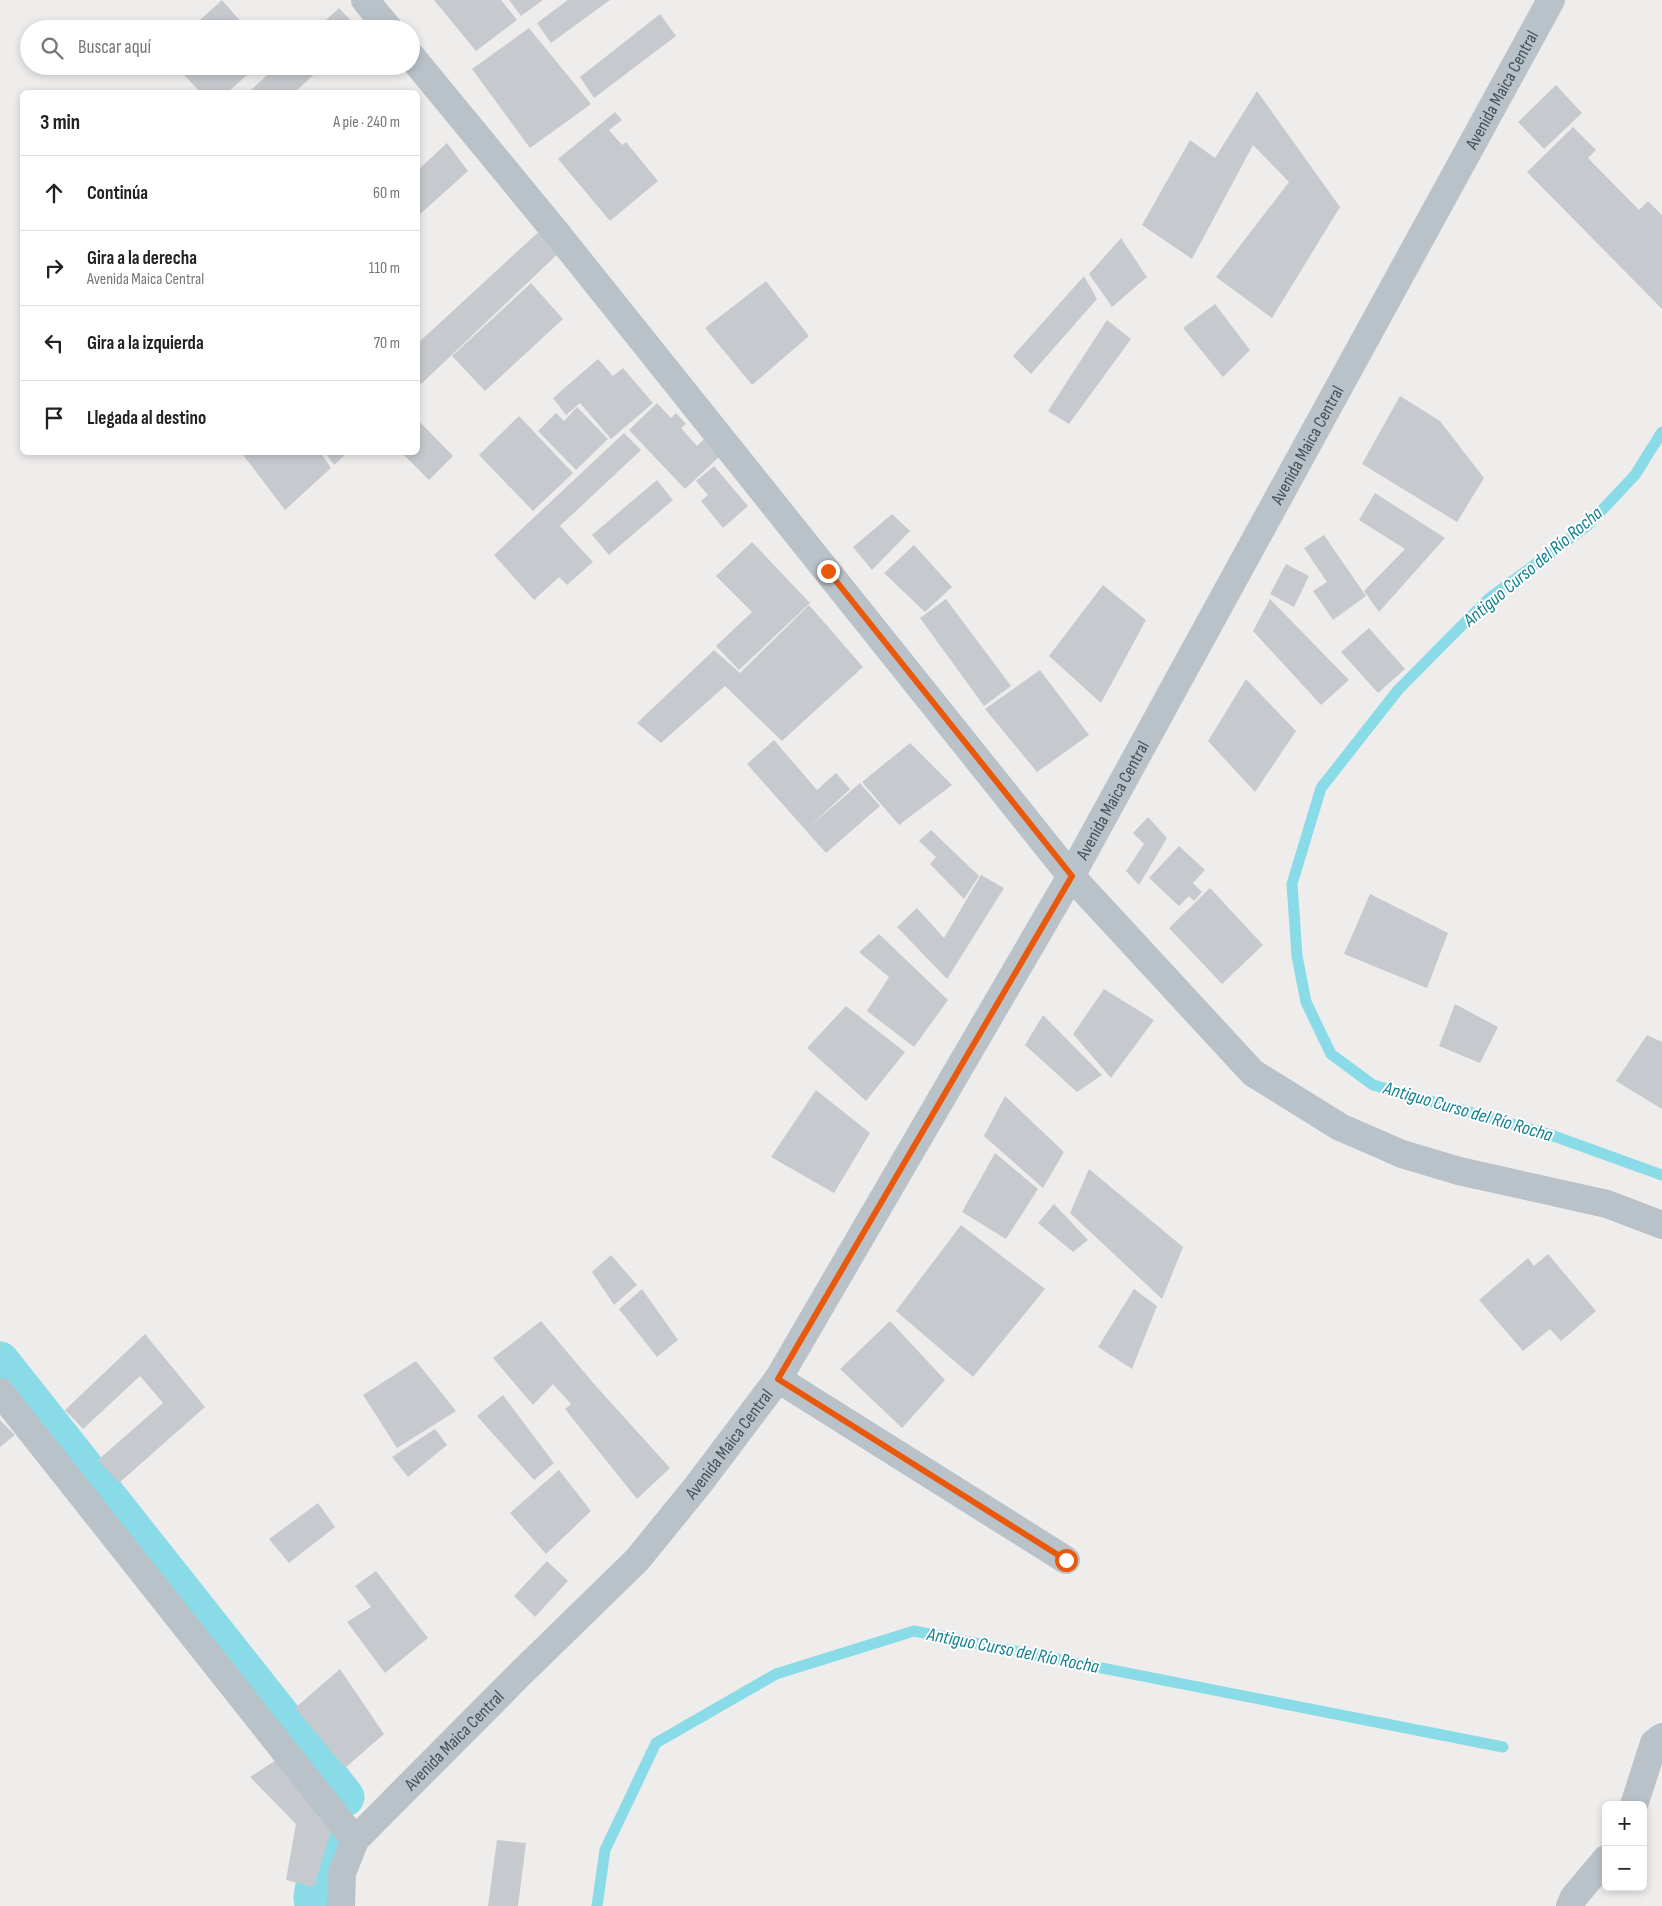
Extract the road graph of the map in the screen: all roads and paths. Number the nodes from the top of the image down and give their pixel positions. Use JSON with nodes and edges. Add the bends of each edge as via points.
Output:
{"nodes":[{"id":1,"x":365,"y":0,"type":"edge"},
{"id":2,"x":1551,"y":0,"type":"edge"},
{"id":3,"x":381,"y":20,"type":"edge"},
{"id":4,"x":420,"y":67,"type":"edge"},
{"id":5,"x":1072,"y":876,"type":"junction"},
{"id":6,"x":1662,"y":1225,"type":"edge"},
{"id":7,"x":778,"y":1379,"type":"junction"},
{"id":8,"x":0,"y":1392,"type":"edge"},
{"id":9,"x":1066,"y":1560,"type":"dead end"},
{"id":10,"x":1662,"y":1737,"type":"edge"},
{"id":11,"x":1635,"y":1801,"type":"edge"},
{"id":12,"x":355,"y":1840,"type":"junction"},
{"id":13,"x":1602,"y":1864,"type":"edge"},
{"id":14,"x":341,"y":1906,"type":"edge"},
{"id":15,"x":1570,"y":1906,"type":"edge"}],
"edges":[{"from":1,"to":3,"type":"street"},
{"from":2,"to":5,"type":"street","name":"Avenida Maica Central"},
{"from":4,"to":5,"type":"street"},
{"from":5,"to":6,"type":"street","via":[[1253,1072],[1340,1127],[1402,1154],[1459,1171],[1608,1204]]},
{"from":5,"to":7,"type":"street","name":"Avenida Maica Central"},
{"from":7,"to":9,"type":"street"},
{"from":7,"to":12,"type":"street","name":"Avenida Maica Central","via":[[637,1560]]},
{"from":8,"to":12,"type":"street"},
{"from":10,"to":11,"type":"street","via":[[1654,1744]]},
{"from":12,"to":14,"type":"street","name":"Avenida Maica Central","via":[[342,1873]]},
{"from":13,"to":15,"type":"street"}]}
